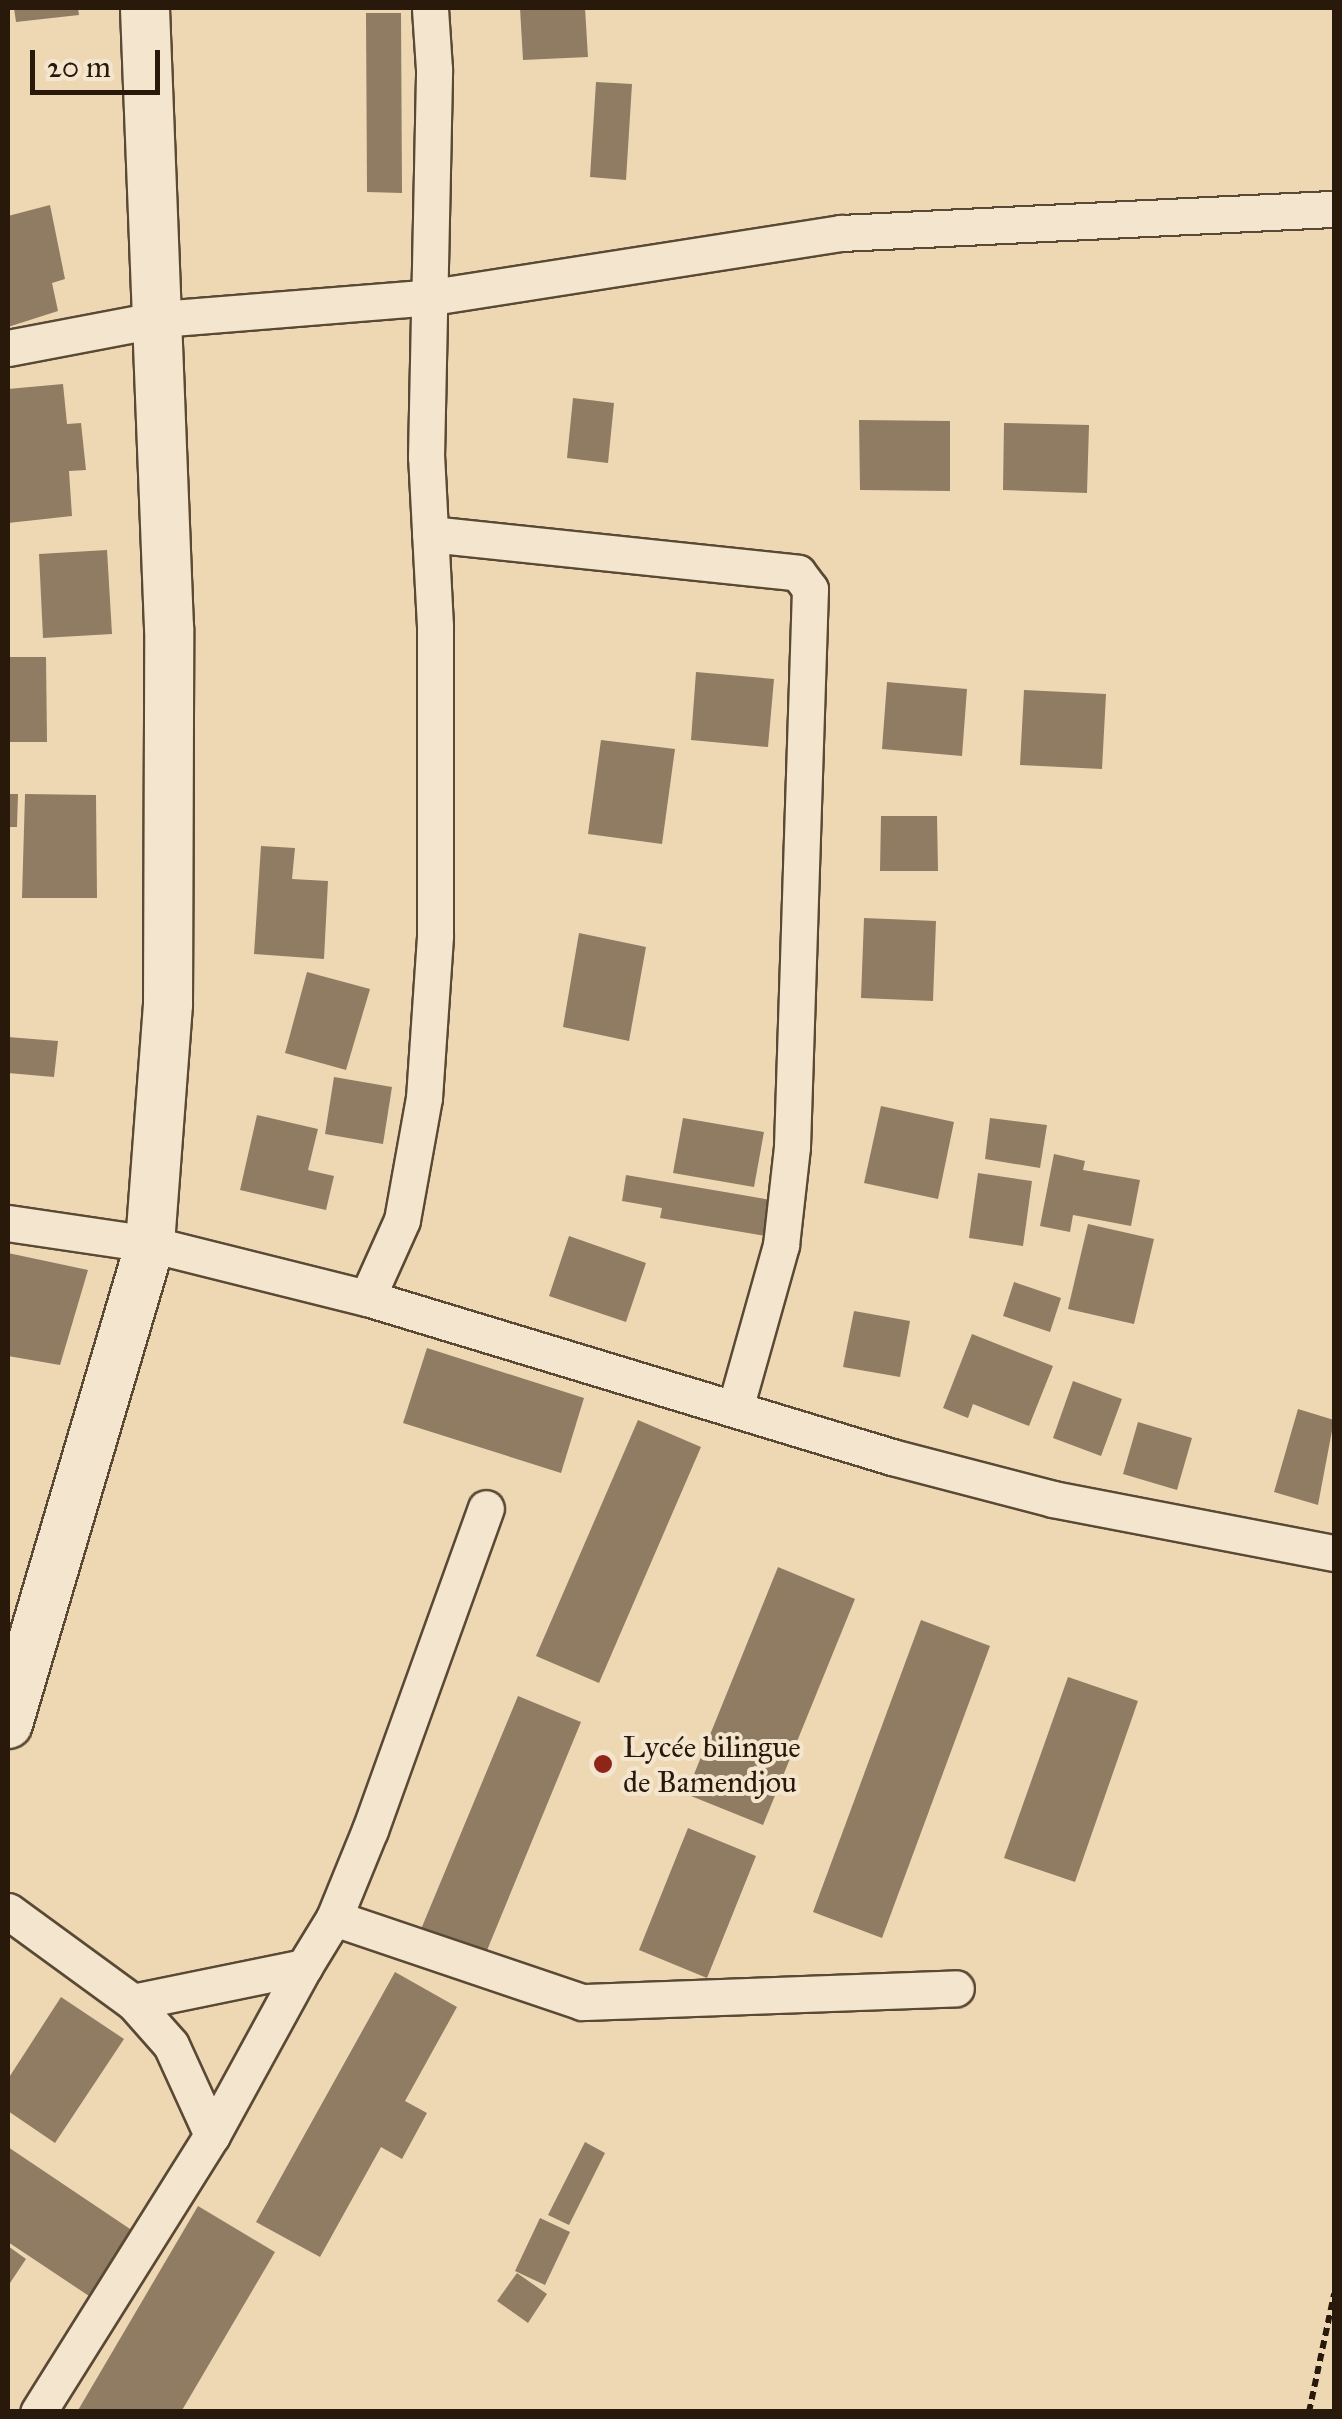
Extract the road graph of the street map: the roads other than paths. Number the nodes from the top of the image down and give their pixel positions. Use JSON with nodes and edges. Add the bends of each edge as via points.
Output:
{"nodes":[{"id":1,"x":144,"y":8,"type":"edge"},
{"id":2,"x":430,"y":8,"type":"edge"},
{"id":3,"x":1334,"y":209,"type":"edge"},
{"id":4,"x":432,"y":297,"type":"junction"},
{"id":5,"x":160,"y":319,"type":"junction"},
{"id":6,"x":8,"y":348,"type":"edge"},
{"id":7,"x":430,"y":534,"type":"junction"},
{"id":8,"x":8,"y":1224,"type":"edge"},
{"id":9,"x":150,"y":1244,"type":"junction"},
{"id":10,"x":367,"y":1298,"type":"junction"},
{"id":11,"x":735,"y":1409,"type":"junction"},
{"id":12,"x":486,"y":1508,"type":"dead end"},
{"id":13,"x":1334,"y":1553,"type":"edge"},
{"id":14,"x":8,"y":1724,"type":"edge"},
{"id":15,"x":8,"y":1911,"type":"edge"},
{"id":16,"x":334,"y":1918,"type":"junction"},
{"id":17,"x":304,"y":1967,"type":"junction"},
{"id":18,"x":956,"y":1988,"type":"dead end"},
{"id":19,"x":133,"y":2002,"type":"junction"},
{"id":20,"x":212,"y":2135,"type":"junction"},
{"id":21,"x":38,"y":2412,"type":"edge"}],
"edges":[{"from":1,"to":5,"type":"main road"},
{"from":2,"to":4,"type":"street"},
{"from":3,"to":4,"type":"street","via":[[841,233]]},
{"from":4,"to":5,"type":"street"},
{"from":4,"to":7,"type":"street"},
{"from":5,"to":6,"type":"street"},
{"from":5,"to":9,"type":"main road","via":[[169,628],[168,1004]]},
{"from":7,"to":10,"type":"street","via":[[435,935],[424,1098],[402,1220]]},
{"from":7,"to":11,"type":"street","via":[[798,573],[810,589],[792,1147],[781,1244]]},
{"from":8,"to":9,"type":"street"},
{"from":9,"to":10,"type":"street"},
{"from":9,"to":14,"type":"main road"},
{"from":10,"to":11,"type":"street"},
{"from":11,"to":13,"type":"street","via":[[1053,1499]]},
{"from":12,"to":16,"type":"street"},
{"from":15,"to":19,"type":"street"},
{"from":16,"to":17,"type":"street"},
{"from":16,"to":18,"type":"street","via":[[582,2002]]},
{"from":17,"to":19,"type":"street"},
{"from":17,"to":20,"type":"street"},
{"from":19,"to":20,"type":"street","via":[[171,2044]]},
{"from":20,"to":21,"type":"street"}]}
